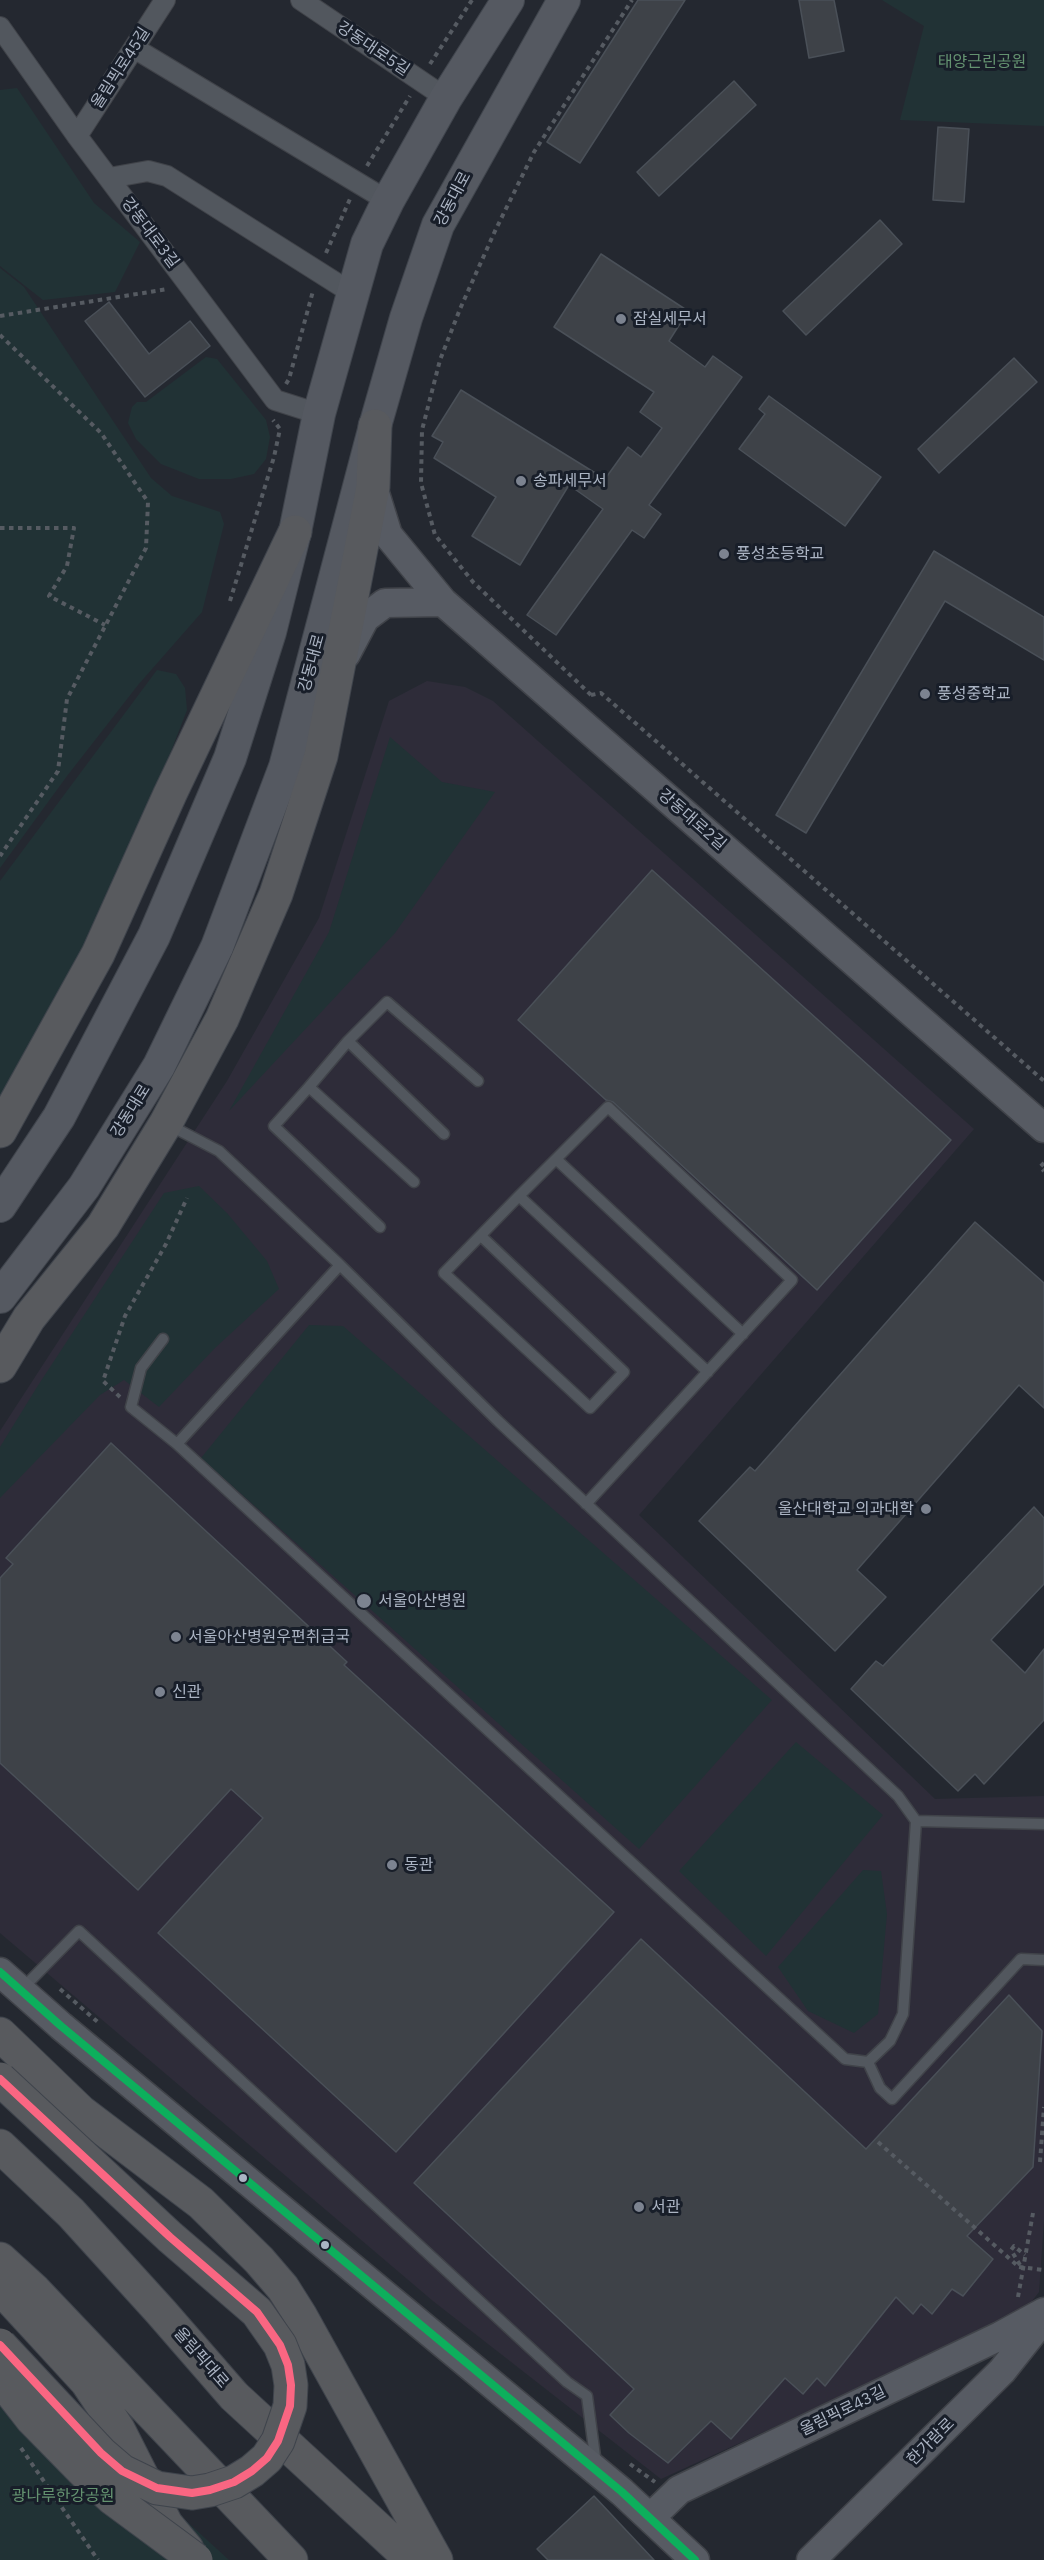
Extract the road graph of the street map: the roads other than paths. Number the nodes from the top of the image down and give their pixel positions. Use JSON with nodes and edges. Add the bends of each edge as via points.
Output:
{"nodes":[{"id":1,"x":165,"y":0,"type":"edge"},
{"id":2,"x":301,"y":0,"type":"edge"},
{"id":3,"x":508,"y":0,"type":"edge"},
{"id":4,"x":564,"y":0,"type":"edge"},
{"id":5,"x":0,"y":27,"type":"edge"},
{"id":6,"x":134,"y":48,"type":"junction"},
{"id":7,"x":446,"y":98,"type":"junction"},
{"id":8,"x":77,"y":136,"type":"junction"},
{"id":9,"x":109,"y":178,"type":"junction"},
{"id":10,"x":388,"y":201,"type":"junction"},
{"id":11,"x":352,"y":293,"type":"junction"},
{"id":12,"x":319,"y":414,"type":"junction"},
{"id":13,"x":375,"y":426,"type":"junction"},
{"id":14,"x":372,"y":487,"type":"junction"},
{"id":15,"x":295,"y":531,"type":"junction"},
{"id":16,"x":443,"y":602,"type":"junction"},
{"id":17,"x":339,"y":666,"type":"junction"},
{"id":18,"x":348,"y":1041,"type":"junction"},
{"id":19,"x":478,"y":1081,"type":"dead end"},
{"id":20,"x":309,"y":1087,"type":"junction"},
{"id":21,"x":166,"y":1123,"type":"junction"},
{"id":22,"x":1044,"y":1128,"type":"edge"},
{"id":23,"x":0,"y":1131,"type":"edge"},
{"id":24,"x":444,"y":1134,"type":"dead end"},
{"id":25,"x":556,"y":1159,"type":"junction"},
{"id":26,"x":414,"y":1182,"type":"dead end"},
{"id":27,"x":519,"y":1196,"type":"junction"},
{"id":28,"x":0,"y":1206,"type":"edge"},
{"id":29,"x":380,"y":1227,"type":"dead end"},
{"id":30,"x":481,"y":1236,"type":"junction"},
{"id":31,"x":340,"y":1266,"type":"junction"},
{"id":32,"x":0,"y":1297,"type":"edge"},
{"id":33,"x":29,"y":1318,"type":"junction"},
{"id":34,"x":743,"y":1334,"type":"junction"},
{"id":35,"x":163,"y":1339,"type":"dead end"},
{"id":36,"x":0,"y":1356,"type":"edge"},
{"id":37,"x":0,"y":1366,"type":"edge"},
{"id":38,"x":708,"y":1372,"type":"junction"},
{"id":39,"x":177,"y":1444,"type":"junction"},
{"id":40,"x":586,"y":1504,"type":"junction"},
{"id":41,"x":916,"y":1821,"type":"junction"},
{"id":42,"x":1044,"y":1824,"type":"edge"},
{"id":43,"x":1044,"y":1960,"type":"edge"},
{"id":44,"x":10,"y":1982,"type":"edge"},
{"id":45,"x":0,"y":2034,"type":"edge"},
{"id":46,"x":868,"y":2062,"type":"junction"},
{"id":47,"x":0,"y":2079,"type":"edge"},
{"id":48,"x":0,"y":2146,"type":"edge"},
{"id":49,"x":0,"y":2259,"type":"edge"},
{"id":50,"x":0,"y":2289,"type":"edge"},
{"id":51,"x":1044,"y":2312,"type":"edge"},
{"id":52,"x":1044,"y":2318,"type":"edge"},
{"id":53,"x":0,"y":2345,"type":"edge"},
{"id":54,"x":0,"y":2378,"type":"edge"},
{"id":55,"x":597,"y":2472,"type":"junction"},
{"id":56,"x":650,"y":2518,"type":"junction"},
{"id":57,"x":190,"y":2556,"type":"edge"},
{"id":58,"x":291,"y":2560,"type":"edge"},
{"id":59,"x":412,"y":2560,"type":"edge"},
{"id":60,"x":436,"y":2560,"type":"edge"},
{"id":61,"x":694,"y":2560,"type":"edge"},
{"id":62,"x":811,"y":2560,"type":"edge"}],
"edges":[{"from":1,"to":6,"type":"street","name":"올림픽로45길"},
{"from":2,"to":7,"type":"street","name":"강동대로5길"},
{"from":3,"to":7,"type":"main road"},
{"from":4,"to":13,"type":"main road","name":"강동대로","via":[[438,225]]},
{"from":5,"to":8,"type":"street","name":"강동대로3길"},
{"from":6,"to":8,"type":"street","name":"올림픽로45길"},
{"from":6,"to":10,"type":"street"},
{"from":7,"to":10,"type":"main road"},
{"from":8,"to":9,"type":"street","name":"강동대로3길"},
{"from":9,"to":11,"type":"street","via":[[148,171],[167,176]]},
{"from":9,"to":12,"type":"street","name":"강동대로3길","via":[[275,400]]},
{"from":10,"to":11,"type":"main road","via":[[367,244]]},
{"from":11,"to":12,"type":"main road"},
{"from":12,"to":15,"type":"main road"},
{"from":13,"to":14,"type":"highway"},
{"from":13,"to":32,"type":"main road","name":"강동대로","via":[[285,767],[218,947],[159,1066],[90,1177]]},
{"from":14,"to":16,"type":"street","name":"강동대로2길","via":[[388,536]]},
{"from":14,"to":17,"type":"highway"},
{"from":15,"to":23,"type":"highway","via":[[98,954]]},
{"from":15,"to":28,"type":"main road","via":[[270,632],[230,758],[154,936],[59,1117]]},
{"from":16,"to":17,"type":"street","via":[[385,603],[365,618]]},
{"from":16,"to":22,"type":"street","name":"강동대로2길"},
{"from":17,"to":21,"type":"highway","via":[[321,756],[276,894],[222,1019]]},
{"from":18,"to":19,"type":"lane","via":[[387,1002]]},
{"from":18,"to":20,"type":"lane"},
{"from":18,"to":24,"type":"lane"},
{"from":20,"to":26,"type":"lane"},
{"from":20,"to":29,"type":"lane","via":[[274,1126]]},
{"from":21,"to":31,"type":"lane","via":[[219,1151]]},
{"from":21,"to":33,"type":"highway","via":[[104,1226]]},
{"from":25,"to":27,"type":"lane"},
{"from":25,"to":34,"type":"lane"},
{"from":25,"to":34,"type":"lane","via":[[608,1107],[792,1280]]},
{"from":27,"to":30,"type":"lane"},
{"from":27,"to":38,"type":"lane"},
{"from":30,"to":30,"type":"lane","via":[[444,1273],[590,1408],[624,1372]]},
{"from":31,"to":39,"type":"lane"},
{"from":31,"to":40,"type":"lane"},
{"from":33,"to":36,"type":"street"},
{"from":33,"to":37,"type":"highway"},
{"from":34,"to":38,"type":"lane"},
{"from":35,"to":39,"type":"lane","via":[[141,1368],[132,1407]]},
{"from":38,"to":40,"type":"lane"},
{"from":39,"to":46,"type":"lane","via":[[845,2059]]},
{"from":40,"to":41,"type":"lane","via":[[898,1796]]},
{"from":41,"to":42,"type":"lane"},
{"from":41,"to":46,"type":"lane","via":[[903,2014],[890,2041]]},
{"from":43,"to":46,"type":"lane","via":[[1021,1959],[892,2099],[880,2088]]},
{"from":44,"to":55,"type":"street"},
{"from":44,"to":55,"type":"lane","via":[[79,1931],[567,2382],[587,2396]]},
{"from":45,"to":60,"type":"highway","via":[[81,2112],[201,2203],[265,2267],[300,2315]]},
{"from":47,"to":53,"type":"highway","bridge":true,"via":[[257,2312],[280,2344],[288,2365],[290,2406],[278,2440],[267,2458],[252,2471],[210,2490],[192,2493],[157,2488],[122,2471],[101,2453]]},
{"from":48,"to":59,"type":"highway","name":"올림픽대로","via":[[71,2213],[234,2396]]},
{"from":49,"to":58,"type":"highway"},
{"from":50,"to":57,"type":"highway","via":[[87,2382],[118,2429],[166,2523]]},
{"from":51,"to":56,"type":"street","name":"올림픽로43길","via":[[679,2490]]},
{"from":52,"to":62,"type":"street","name":"한가람로","via":[[1002,2371]]},
{"from":54,"to":57,"type":"highway","bridge":true,"via":[[32,2419],[84,2472],[119,2504]]},
{"from":55,"to":56,"type":"street"},
{"from":56,"to":61,"type":"street"}]}
